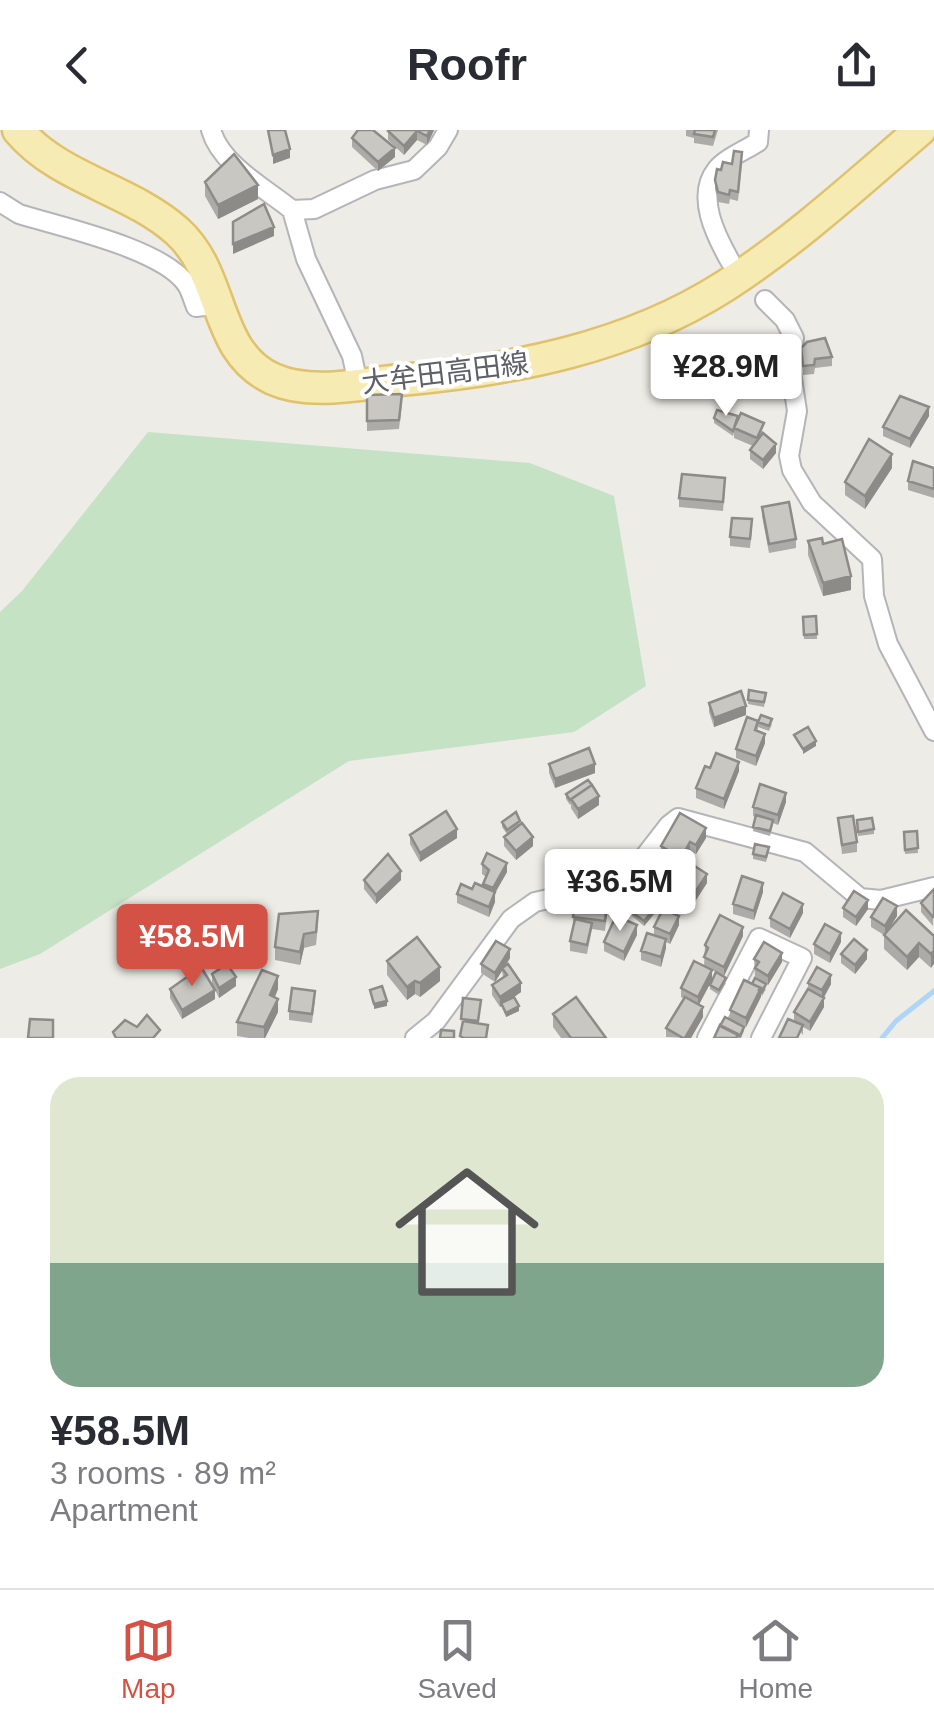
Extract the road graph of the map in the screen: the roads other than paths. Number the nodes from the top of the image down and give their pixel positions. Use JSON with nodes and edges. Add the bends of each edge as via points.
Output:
{"nodes":[{"id":1,"x":18,"y":130,"type":"edge"},
{"id":2,"x":211,"y":130,"type":"edge"},
{"id":3,"x":448,"y":130,"type":"edge"},
{"id":4,"x":759,"y":130,"type":"edge"},
{"id":5,"x":920,"y":130,"type":"edge"},
{"id":6,"x":0,"y":202,"type":"edge"},
{"id":7,"x":292,"y":210,"type":"junction"},
{"id":8,"x":730,"y":261,"type":"dead end"},
{"id":9,"x":765,"y":300,"type":"dead end"},
{"id":10,"x":219,"y":304,"type":"junction"},
{"id":11,"x":358,"y":384,"type":"junction"},
{"id":12,"x":934,"y":731,"type":"edge"},
{"id":13,"x":934,"y":887,"type":"edge"},
{"id":14,"x":415,"y":1038,"type":"edge"},
{"id":15,"x":707,"y":1038,"type":"edge"},
{"id":16,"x":761,"y":1038,"type":"edge"}],
"edges":[{"from":1,"to":10,"type":"main road","name":"大牟田高田線","via":[[45,155],[178,232],[198,255]]},
{"from":2,"to":7,"type":"street","via":[[227,158]]},
{"from":3,"to":7,"type":"street","via":[[414,170],[314,209]]},
{"from":4,"to":8,"type":"street","via":[[758,142],[717,170],[709,190],[708,211]]},
{"from":5,"to":11,"type":"main road","name":"大牟田高田線","via":[[721,288],[637,330],[556,358],[479,373]]},
{"from":6,"to":10,"type":"street","via":[[150,256],[188,286],[196,307]]},
{"from":7,"to":11,"type":"street"},
{"from":9,"to":12,"type":"street","via":[[794,338],[792,470],[812,503],[872,558],[888,644]]},
{"from":10,"to":11,"type":"main road","name":"大牟田高田線","via":[[232,342],[274,379],[297,386]]},
{"from":13,"to":14,"type":"street","via":[[881,900],[860,898],[805,852],[678,818],[624,883],[605,895],[536,902],[511,919],[436,1021]]},
{"from":15,"to":16,"type":"street","via":[[759,938],[802,958]]}]}
